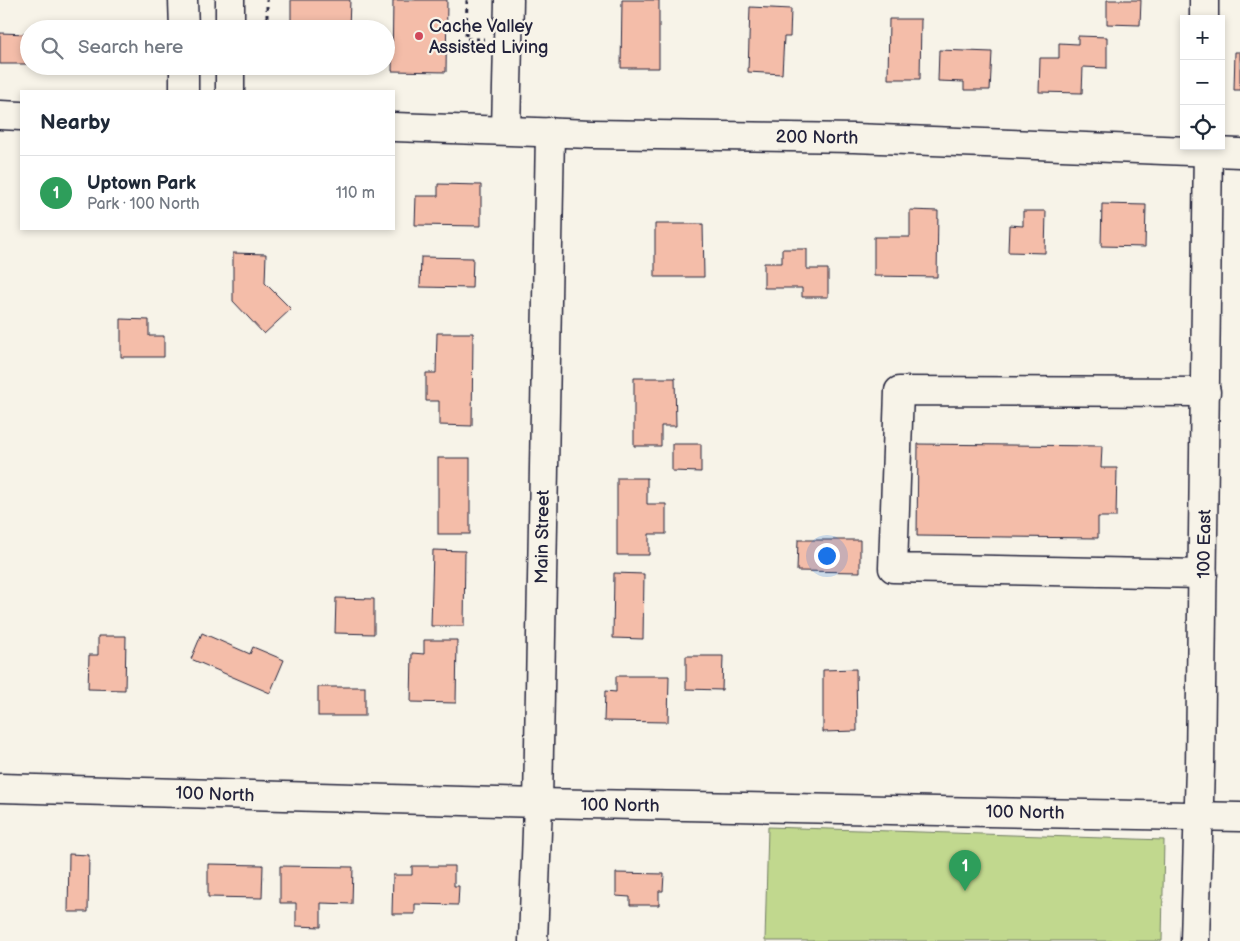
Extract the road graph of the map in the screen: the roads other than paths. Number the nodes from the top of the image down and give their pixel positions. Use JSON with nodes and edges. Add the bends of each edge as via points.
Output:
{"nodes":[{"id":1,"x":183,"y":0,"type":"edge"},
{"id":2,"x":230,"y":0,"type":"edge"},
{"id":3,"x":509,"y":0,"type":"edge"},
{"id":4,"x":1204,"y":0,"type":"edge"},
{"id":5,"x":1204,"y":15,"type":"edge"},
{"id":6,"x":184,"y":20,"type":"edge"},
{"id":7,"x":230,"y":20,"type":"edge"},
{"id":8,"x":184,"y":75,"type":"edge"},
{"id":9,"x":230,"y":75,"type":"edge"},
{"id":10,"x":184,"y":90,"type":"edge"},
{"id":11,"x":230,"y":90,"type":"edge"},
{"id":12,"x":0,"y":115,"type":"edge"},
{"id":13,"x":20,"y":116,"type":"edge"},
{"id":14,"x":395,"y":127,"type":"edge"},
{"id":15,"x":506,"y":130,"type":"junction"},
{"id":16,"x":550,"y":132,"type":"junction"},
{"id":17,"x":1180,"y":148,"type":"edge"},
{"id":18,"x":1209,"y":150,"type":"edge"},
{"id":19,"x":1217,"y":150,"type":"edge"},
{"id":20,"x":1240,"y":153,"type":"edge"},
{"id":21,"x":1206,"y":392,"type":"junction"},
{"id":22,"x":1203,"y":574,"type":"junction"},
{"id":23,"x":0,"y":788,"type":"edge"},
{"id":24,"x":538,"y":803,"type":"junction"},
{"id":25,"x":1200,"y":816,"type":"junction"},
{"id":26,"x":1240,"y":816,"type":"edge"},
{"id":27,"x":533,"y":941,"type":"edge"},
{"id":28,"x":1196,"y":941,"type":"edge"}],
"edges":[{"from":1,"to":6,"type":"street"},
{"from":2,"to":7,"type":"street"},
{"from":3,"to":15,"type":"street"},
{"from":4,"to":5,"type":"street"},
{"from":8,"to":10,"type":"street"},
{"from":9,"to":11,"type":"street"},
{"from":12,"to":13,"type":"street"},
{"from":14,"to":15,"type":"street","name":"200 North"},
{"from":15,"to":16,"type":"street","name":"200 North"},
{"from":16,"to":17,"type":"street","name":"200 North"},
{"from":16,"to":24,"type":"street","name":"Main Street"},
{"from":18,"to":21,"type":"street","name":"100 East"},
{"from":19,"to":20,"type":"street","name":"200 North"},
{"from":21,"to":22,"type":"street","name":"100 East"},
{"from":21,"to":22,"type":"street","via":[[899,391],[893,568]]},
{"from":22,"to":25,"type":"street","name":"100 East"},
{"from":23,"to":24,"type":"street","name":"100 North"},
{"from":24,"to":25,"type":"street","name":"100 North"},
{"from":24,"to":27,"type":"street","name":"Main Street"},
{"from":25,"to":26,"type":"street","name":"100 North"},
{"from":25,"to":28,"type":"street","name":"100 East"}]}
